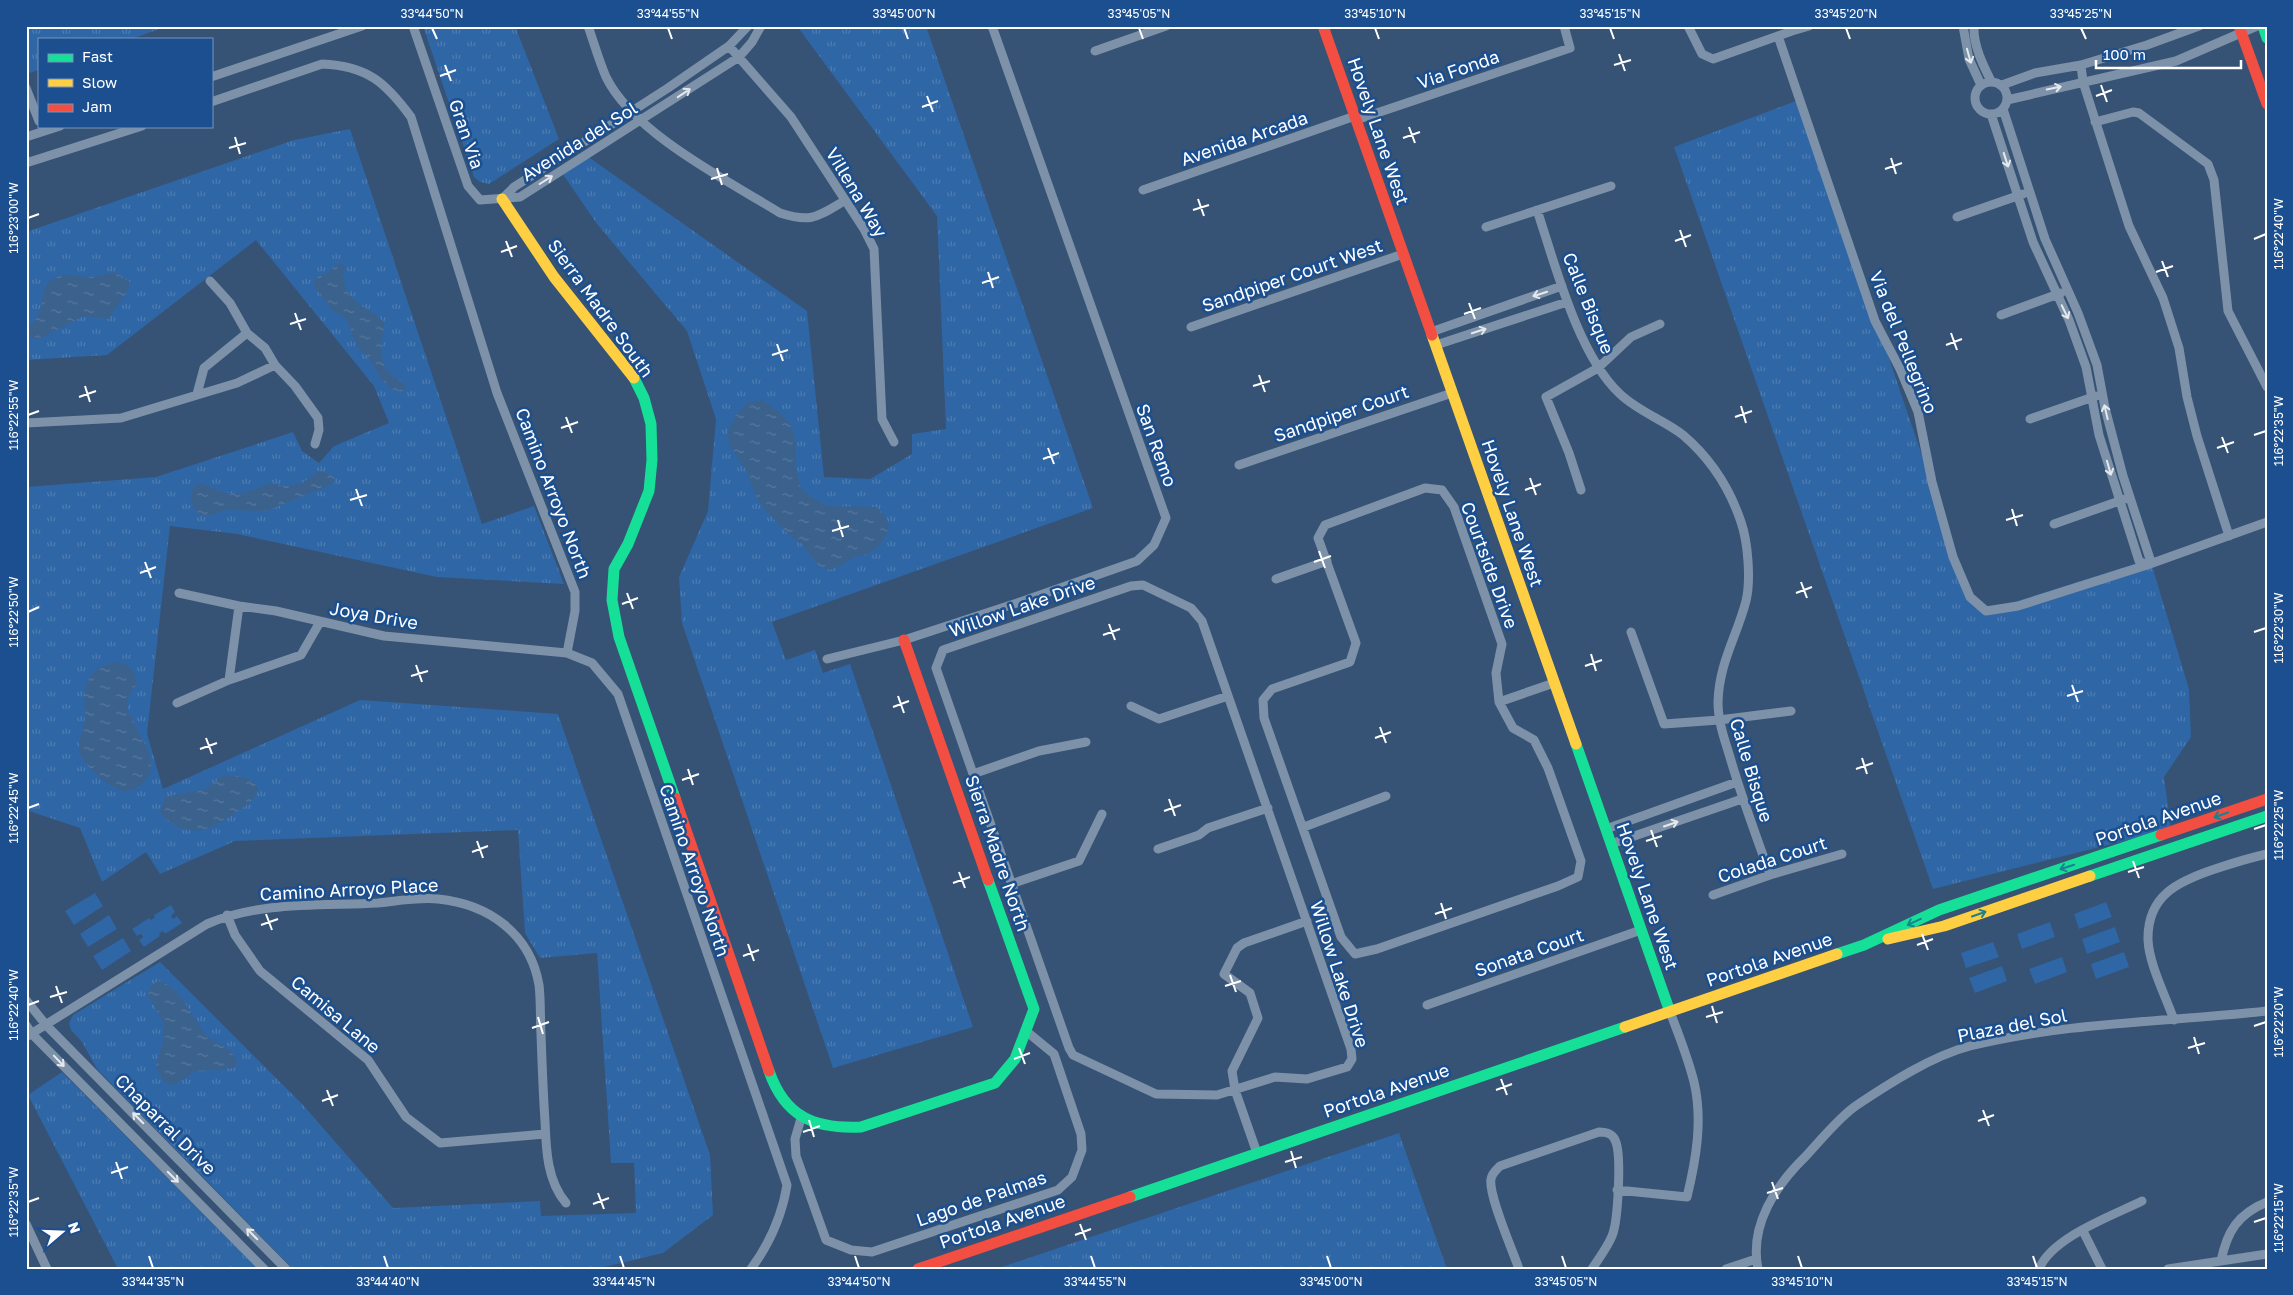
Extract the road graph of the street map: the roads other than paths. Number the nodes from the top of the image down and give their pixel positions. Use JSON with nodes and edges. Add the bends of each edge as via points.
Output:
{"nodes":[{"id":1,"x":413,"y":26,"type":"edge"},
{"id":2,"x":588,"y":26,"type":"edge"},
{"id":3,"x":748,"y":26,"type":"edge"},
{"id":4,"x":761,"y":26,"type":"edge"},
{"id":5,"x":992,"y":26,"type":"edge"},
{"id":6,"x":1166,"y":26,"type":"edge"},
{"id":7,"x":1323,"y":26,"type":"edge"},
{"id":8,"x":1564,"y":26,"type":"edge"},
{"id":9,"x":1688,"y":26,"type":"edge"},
{"id":10,"x":1810,"y":26,"type":"edge"},
{"id":11,"x":1963,"y":26,"type":"edge"},
{"id":12,"x":1974,"y":26,"type":"edge"},
{"id":13,"x":2199,"y":26,"type":"edge"},
{"id":14,"x":2257,"y":26,"type":"edge"},
{"id":15,"x":2263,"y":26,"type":"edge"},
{"id":16,"x":358,"y":27,"type":"edge"},
{"id":17,"x":1791,"y":29,"type":"edge"},
{"id":18,"x":2240,"y":29,"type":"edge"},
{"id":19,"x":1778,"y":36,"type":"junction"},
{"id":20,"x":2267,"y":38,"type":"edge"},
{"id":21,"x":729,"y":46,"type":"junction"},
{"id":22,"x":1095,"y":51,"type":"dead end"},
{"id":23,"x":739,"y":57,"type":"junction"},
{"id":24,"x":2081,"y":65,"type":"junction"},
{"id":25,"x":212,"y":77,"type":"edge"},
{"id":26,"x":1991,"y":81,"type":"junction"},
{"id":27,"x":2083,"y":82,"type":"junction"},
{"id":28,"x":1980,"y":85,"type":"junction"},
{"id":29,"x":2002,"y":85,"type":"junction"},
{"id":30,"x":26,"y":88,"type":"edge"},
{"id":31,"x":2007,"y":100,"type":"junction"},
{"id":32,"x":212,"y":102,"type":"edge"},
{"id":33,"x":2267,"y":104,"type":"edge"},
{"id":34,"x":2003,"y":109,"type":"junction"},
{"id":35,"x":631,"y":112,"type":"junction"},
{"id":36,"x":1991,"y":114,"type":"junction"},
{"id":37,"x":38,"y":118,"type":"edge"},
{"id":38,"x":1356,"y":118,"type":"junction"},
{"id":39,"x":641,"y":121,"type":"junction"},
{"id":40,"x":2095,"y":122,"type":"junction"},
{"id":41,"x":136,"y":128,"type":"edge"},
{"id":42,"x":42,"y":129,"type":"edge"},
{"id":43,"x":26,"y":138,"type":"edge"},
{"id":44,"x":26,"y":163,"type":"edge"},
{"id":45,"x":1611,"y":186,"type":"dead end"},
{"id":46,"x":1143,"y":190,"type":"dead end"},
{"id":47,"x":2030,"y":192,"type":"junction"},
{"id":48,"x":2018,"y":196,"type":"junction"},
{"id":49,"x":502,"y":199,"type":"junction"},
{"id":50,"x":844,"y":201,"type":"junction"},
{"id":51,"x":1537,"y":210,"type":"junction"},
{"id":52,"x":1957,"y":217,"type":"dead end"},
{"id":53,"x":1486,"y":227,"type":"dead end"},
{"id":54,"x":1403,"y":254,"type":"junction"},
{"id":55,"x":210,"y":281,"type":"dead end"},
{"id":56,"x":1562,"y":286,"type":"junction"},
{"id":57,"x":2068,"y":291,"type":"junction"},
{"id":58,"x":2057,"y":295,"type":"junction"},
{"id":59,"x":1517,"y":301,"type":"junction"},
{"id":60,"x":1567,"y":302,"type":"junction"},
{"id":61,"x":2001,"y":315,"type":"dead end"},
{"id":62,"x":1523,"y":317,"type":"junction"},
{"id":63,"x":1660,"y":324,"type":"dead end"},
{"id":64,"x":1191,"y":327,"type":"dead end"},
{"id":65,"x":1431,"y":332,"type":"junction"},
{"id":66,"x":247,"y":333,"type":"junction"},
{"id":67,"x":1436,"y":345,"type":"junction"},
{"id":68,"x":275,"y":365,"type":"junction"},
{"id":69,"x":1598,"y":368,"type":"junction"},
{"id":70,"x":2267,"y":387,"type":"edge"},
{"id":71,"x":1452,"y":393,"type":"junction"},
{"id":72,"x":197,"y":394,"type":"junction"},
{"id":73,"x":2102,"y":394,"type":"junction"},
{"id":74,"x":2092,"y":397,"type":"junction"},
{"id":75,"x":2030,"y":419,"type":"dead end"},
{"id":76,"x":26,"y":423,"type":"edge"},
{"id":77,"x":894,"y":442,"type":"dead end"},
{"id":78,"x":315,"y":444,"type":"dead end"},
{"id":79,"x":1239,"y":465,"type":"dead end"},
{"id":80,"x":1581,"y":490,"type":"dead end"},
{"id":81,"x":2130,"y":498,"type":"junction"},
{"id":82,"x":2119,"y":501,"type":"junction"},
{"id":83,"x":2267,"y":522,"type":"edge"},
{"id":84,"x":2054,"y":524,"type":"dead end"},
{"id":85,"x":2229,"y":536,"type":"junction"},
{"id":86,"x":1326,"y":561,"type":"junction"},
{"id":87,"x":2147,"y":564,"type":"junction"},
{"id":88,"x":1276,"y":579,"type":"dead end"},
{"id":89,"x":179,"y":593,"type":"dead end"},
{"id":90,"x":238,"y":606,"type":"junction"},
{"id":91,"x":320,"y":622,"type":"junction"},
{"id":92,"x":1631,"y":632,"type":"dead end"},
{"id":93,"x":904,"y":640,"type":"junction"},
{"id":94,"x":567,"y":653,"type":"junction"},
{"id":95,"x":827,"y":660,"type":"dead end"},
{"id":96,"x":229,"y":680,"type":"junction"},
{"id":97,"x":1554,"y":682,"type":"junction"},
{"id":98,"x":1228,"y":696,"type":"junction"},
{"id":99,"x":1500,"y":702,"type":"junction"},
{"id":100,"x":177,"y":703,"type":"dead end"},
{"id":101,"x":1131,"y":706,"type":"dead end"},
{"id":102,"x":1791,"y":710,"type":"dead end"},
{"id":103,"x":1718,"y":720,"type":"junction"},
{"id":104,"x":1086,"y":742,"type":"dead end"},
{"id":105,"x":973,"y":774,"type":"junction"},
{"id":106,"x":1737,"y":782,"type":"junction"},
{"id":107,"x":1386,"y":796,"type":"dead end"},
{"id":108,"x":1692,"y":798,"type":"junction"},
{"id":109,"x":1742,"y":799,"type":"junction"},
{"id":110,"x":2267,"y":799,"type":"edge"},
{"id":111,"x":1268,"y":808,"type":"junction"},
{"id":112,"x":1102,"y":814,"type":"dead end"},
{"id":113,"x":1698,"y":814,"type":"junction"},
{"id":114,"x":2267,"y":816,"type":"edge"},
{"id":115,"x":1304,"y":827,"type":"junction"},
{"id":116,"x":1606,"y":829,"type":"junction"},
{"id":117,"x":2172,"y":832,"type":"junction"},
{"id":118,"x":1611,"y":844,"type":"junction"},
{"id":119,"x":1158,"y":849,"type":"dead end"},
{"id":120,"x":1842,"y":854,"type":"dead end"},
{"id":121,"x":2267,"y":854,"type":"edge"},
{"id":122,"x":2103,"y":872,"type":"junction"},
{"id":123,"x":1770,"y":875,"type":"junction"},
{"id":124,"x":1011,"y":884,"type":"junction"},
{"id":125,"x":1713,"y":895,"type":"dead end"},
{"id":126,"x":227,"y":915,"type":"junction"},
{"id":127,"x":1307,"y":921,"type":"junction"},
{"id":128,"x":1641,"y":930,"type":"junction"},
{"id":129,"x":1864,"y":945,"type":"junction"},
{"id":130,"x":26,"y":1000,"type":"edge"},
{"id":131,"x":1427,"y":1005,"type":"dead end"},
{"id":132,"x":2267,"y":1011,"type":"edge"},
{"id":133,"x":1670,"y":1012,"type":"junction"},
{"id":134,"x":2174,"y":1020,"type":"junction"},
{"id":135,"x":26,"y":1025,"type":"edge"},
{"id":136,"x":46,"y":1025,"type":"junction"},
{"id":137,"x":1026,"y":1031,"type":"junction"},
{"id":138,"x":29,"y":1035,"type":"edge"},
{"id":139,"x":1004,"y":1076,"type":"joint"},
{"id":140,"x":1235,"y":1090,"type":"junction"},
{"id":141,"x":802,"y":1116,"type":"junction"},
{"id":142,"x":545,"y":1134,"type":"junction"},
{"id":143,"x":1257,"y":1153,"type":"junction"},
{"id":144,"x":1618,"y":1190,"type":"junction"},
{"id":145,"x":2142,"y":1201,"type":"dead end"},
{"id":146,"x":2267,"y":1202,"type":"edge"},
{"id":147,"x":566,"y":1203,"type":"dead end"},
{"id":148,"x":26,"y":1224,"type":"edge"},
{"id":149,"x":2083,"y":1231,"type":"junction"},
{"id":150,"x":2267,"y":1254,"type":"edge"},
{"id":151,"x":1756,"y":1259,"type":"junction"},
{"id":152,"x":2221,"y":1261,"type":"junction"},
{"id":153,"x":47,"y":1269,"type":"edge"},
{"id":154,"x":264,"y":1269,"type":"edge"},
{"id":155,"x":286,"y":1269,"type":"edge"},
{"id":156,"x":751,"y":1269,"type":"edge"},
{"id":157,"x":918,"y":1269,"type":"edge"},
{"id":158,"x":1519,"y":1269,"type":"edge"},
{"id":159,"x":1592,"y":1269,"type":"edge"},
{"id":160,"x":1726,"y":1269,"type":"edge"},
{"id":161,"x":1758,"y":1269,"type":"edge"},
{"id":162,"x":2040,"y":1269,"type":"edge"},
{"id":163,"x":2102,"y":1269,"type":"edge"},
{"id":164,"x":2168,"y":1269,"type":"edge"}],
"edges":[{"from":1,"to":49,"type":"street","name":"Gran Via","via":[[468,186],[480,200]]},
{"from":2,"to":35,"type":"street","via":[[606,78]]},
{"from":3,"to":21,"type":"street","name":"Avenida del Sol"},
{"from":4,"to":23,"type":"street","name":"Avenida del Sol"},
{"from":5,"to":93,"type":"street","name":"San Remo","via":[[1166,518],[1154,545],[1137,561]]},
{"from":6,"to":22,"type":"street"},
{"from":7,"to":38,"type":"street","name":"Hovely Lane West"},
{"from":8,"to":38,"type":"street","name":"Via Fonda","via":[[1570,48]]},
{"from":9,"to":19,"type":"street","via":[[1702,54],[1713,59]]},
{"from":10,"to":17,"type":"street"},
{"from":11,"to":28,"type":"street","one_way":true,"via":[[1969,60]]},
{"from":12,"to":26,"type":"street","via":[[1973,33]]},
{"from":13,"to":24,"type":"street"},
{"from":14,"to":18,"type":"street"},
{"from":15,"to":20,"type":"street"},
{"from":16,"to":25,"type":"street"},
{"from":17,"to":19,"type":"street"},
{"from":18,"to":27,"type":"street","via":[[2181,59]]},
{"from":18,"to":33,"type":"street"},
{"from":19,"to":87,"type":"street","name":"Via del Pellegrino","via":[[1875,321],[1918,412],[1932,482],[1953,557],[1970,597],[1986,611],[2018,606]]},
{"from":21,"to":23,"type":"street","name":"Villena Way"},
{"from":21,"to":35,"type":"street","name":"Avenida del Sol"},
{"from":39,"to":23,"type":"street","name":"Avenida del Sol","one_way":true},
{"from":23,"to":50,"type":"street","name":"Villena Way","via":[[792,116]]},
{"from":24,"to":27,"type":"street"},
{"from":24,"to":29,"type":"street","via":[[2035,74]]},
{"from":26,"to":28,"type":"street"},
{"from":26,"to":29,"type":"street"},
{"from":31,"to":27,"type":"street","one_way":true},
{"from":27,"to":40,"type":"street"},
{"from":28,"to":36,"type":"street","via":[[1975,94],[1976,105],[1984,113]]},
{"from":29,"to":31,"type":"street"},
{"from":30,"to":37,"type":"street"},
{"from":31,"to":34,"type":"street"},
{"from":32,"to":94,"type":"street","name":"Camino Arroyo North","via":[[322,64],[341,64],[369,75],[391,90],[412,117],[497,392],[575,592]]},
{"from":34,"to":36,"type":"street"},
{"from":34,"to":47,"type":"street"},
{"from":35,"to":39,"type":"street"},
{"from":35,"to":49,"type":"street","name":"Avenida del Sol","via":[[514,187]]},
{"from":36,"to":48,"type":"street","one_way":true},
{"from":38,"to":46,"type":"street","name":"Avenida Arcada"},
{"from":38,"to":54,"type":"street","name":"Hovely Lane West"},
{"from":49,"to":39,"type":"street","name":"Avenida del Sol","one_way":true,"via":[[520,197]]},
{"from":39,"to":50,"type":"street","via":[[669,144],[780,213],[799,219],[813,217]]},
{"from":40,"to":70,"type":"street","via":[[2140,113],[2208,164],[2214,180],[2228,311]]},
{"from":40,"to":85,"type":"street","via":[[2129,226],[2163,298],[2179,348],[2197,436]]},
{"from":41,"to":44,"type":"street"},
{"from":42,"to":43,"type":"street"},
{"from":45,"to":51,"type":"street"},
{"from":47,"to":48,"type":"street"},
{"from":47,"to":57,"type":"street","via":[[2045,239]]},
{"from":48,"to":52,"type":"street"},
{"from":48,"to":58,"type":"street","via":[[2033,242]]},
{"from":49,"to":141,"type":"street","name":"Sierra Madre South","via":[[554,277],[632,375],[644,398],[651,424],[649,491],[628,544],[614,569],[612,600],[618,637],[774,1085],[786,1105]]},
{"from":50,"to":77,"type":"street","name":"Villena Way","via":[[874,249],[882,419]]},
{"from":51,"to":53,"type":"street"},
{"from":51,"to":56,"type":"street","name":"Calle Bisque"},
{"from":54,"to":64,"type":"street","name":"Sandpiper Court West"},
{"from":54,"to":65,"type":"street","name":"Hovely Lane West"},
{"from":55,"to":66,"type":"street","via":[[230,302]]},
{"from":56,"to":59,"type":"street","one_way":true},
{"from":56,"to":60,"type":"street","name":"Calle Bisque"},
{"from":57,"to":58,"type":"street"},
{"from":57,"to":73,"type":"street","via":[[2098,365]]},
{"from":58,"to":61,"type":"street"},
{"from":58,"to":74,"type":"street","one_way":true,"via":[[2086,367]]},
{"from":59,"to":62,"type":"street"},
{"from":59,"to":65,"type":"street"},
{"from":60,"to":62,"type":"street"},
{"from":60,"to":69,"type":"street","name":"Calle Bisque"},
{"from":67,"to":62,"type":"street","one_way":true},
{"from":63,"to":69,"type":"street","via":[[1631,337]]},
{"from":65,"to":67,"type":"street","name":"Hovely Lane West"},
{"from":66,"to":68,"type":"street","via":[[265,348]]},
{"from":66,"to":72,"type":"street","via":[[204,368]]},
{"from":67,"to":71,"type":"street","name":"Hovely Lane West"},
{"from":68,"to":72,"type":"street","via":[[237,383]]},
{"from":68,"to":78,"type":"street","via":[[296,386],[318,418]]},
{"from":69,"to":80,"type":"street","via":[[1546,397]]},
{"from":69,"to":103,"type":"street","name":"Calle Bisque","via":[[1620,394],[1682,435],[1710,464],[1730,494],[1742,524],[1748,562],[1747,600],[1722,670]]},
{"from":71,"to":79,"type":"street","name":"Sandpiper Court"},
{"from":71,"to":97,"type":"street","name":"Hovely Lane West"},
{"from":72,"to":76,"type":"street","via":[[121,418]]},
{"from":73,"to":74,"type":"street"},
{"from":81,"to":73,"type":"street","one_way":true},
{"from":74,"to":75,"type":"street"},
{"from":74,"to":82,"type":"street","one_way":true,"via":[[2099,435]]},
{"from":81,"to":82,"type":"street"},
{"from":81,"to":87,"type":"street","via":[[2150,559]]},
{"from":82,"to":84,"type":"street"},
{"from":82,"to":87,"type":"street","via":[[2139,561]]},
{"from":83,"to":85,"type":"street"},
{"from":85,"to":87,"type":"street"},
{"from":86,"to":88,"type":"street"},
{"from":86,"to":99,"type":"street","name":"Courtside Drive","via":[[1318,538],[1325,525],[1425,488],[1442,490],[1454,507],[1502,644],[1496,673]]},
{"from":86,"to":115,"type":"street","name":"Courtside Drive","via":[[1356,643],[1350,662],[1272,689],[1263,700],[1264,718]]},
{"from":89,"to":90,"type":"street","name":"Joya Drive"},
{"from":90,"to":91,"type":"street","name":"Joya Drive"},
{"from":90,"to":96,"type":"street"},
{"from":91,"to":94,"type":"street","name":"Joya Drive","via":[[384,636]]},
{"from":91,"to":96,"type":"street","via":[[301,655]]},
{"from":92,"to":103,"type":"street","via":[[1664,724]]},
{"from":93,"to":95,"type":"street","name":"San Remo"},
{"from":93,"to":137,"type":"street","name":"Sierra Madre North","via":[[1034,1009]]},
{"from":94,"to":156,"type":"street","name":"Camino Arroyo North","via":[[592,663],[618,694],[787,1184],[784,1206],[776,1227]]},
{"from":96,"to":100,"type":"street"},
{"from":97,"to":99,"type":"street"},
{"from":97,"to":116,"type":"street","name":"Hovely Lane West"},
{"from":98,"to":101,"type":"street","via":[[1159,719]]},
{"from":98,"to":105,"type":"street","name":"Willow Lake Drive","via":[[1198,614],[1143,585],[1131,586],[943,650],[936,668]]},
{"from":98,"to":111,"type":"street","name":"Willow Lake Drive"},
{"from":99,"to":115,"type":"street","via":[[1514,728],[1534,740],[1548,768],[1581,862],[1578,877],[1355,954],[1341,937]]},
{"from":102,"to":103,"type":"street"},
{"from":103,"to":106,"type":"street","name":"Calle Bisque"},
{"from":104,"to":105,"type":"street","via":[[1039,751]]},
{"from":105,"to":124,"type":"street","name":"Willow Lake Drive"},
{"from":106,"to":108,"type":"street"},
{"from":106,"to":109,"type":"street","name":"Calle Bisque"},
{"from":107,"to":115,"type":"street"},
{"from":108,"to":113,"type":"street"},
{"from":108,"to":116,"type":"street"},
{"from":109,"to":113,"type":"street"},
{"from":109,"to":123,"type":"street","name":"Calle Bisque"},
{"from":110,"to":117,"type":"street","name":"Portola Avenue","one_way":true},
{"from":111,"to":119,"type":"street"},
{"from":111,"to":127,"type":"street","name":"Willow Lake Drive"},
{"from":112,"to":124,"type":"street","via":[[1079,861]]},
{"from":118,"to":113,"type":"street","one_way":true},
{"from":114,"to":122,"type":"street","name":"Portola Avenue"},
{"from":116,"to":118,"type":"street","name":"Hovely Lane West"},
{"from":117,"to":122,"type":"street","via":[[2170,840],[2113,862]]},
{"from":117,"to":129,"type":"street","name":"Portola Avenue","one_way":true,"via":[[1939,910]]},
{"from":118,"to":128,"type":"street","name":"Hovely Lane West"},
{"from":120,"to":123,"type":"street","name":"Colada Court"},
{"from":121,"to":134,"type":"street","via":[[2183,880],[2168,890],[2155,909],[2149,947]]},
{"from":129,"to":122,"type":"street","name":"Portola Avenue","one_way":true,"via":[[1944,926]]},
{"from":123,"to":125,"type":"street","name":"Colada Court"},
{"from":124,"to":140,"type":"street","name":"Willow Lake Drive","via":[[1073,1055],[1156,1094],[1217,1096]]},
{"from":126,"to":136,"type":"street","name":"Camino Arroyo Place","via":[[207,924]]},
{"from":126,"to":142,"type":"street","name":"Camisa Lane","via":[[235,935],[260,971],[368,1060],[406,1117],[440,1143]]},
{"from":126,"to":142,"type":"street","name":"Camino Arroyo Place","via":[[266,908],[436,899],[466,904],[492,914],[514,933],[530,957],[539,985]]},
{"from":127,"to":140,"type":"street","via":[[1244,943],[1237,948],[1224,974],[1250,993],[1258,1018],[1232,1071]]},
{"from":127,"to":140,"type":"street","name":"Willow Lake Drive","via":[[1352,1059],[1347,1067],[1324,1075],[1307,1079],[1275,1077]]},
{"from":128,"to":131,"type":"street","name":"Sonata Court"},
{"from":128,"to":133,"type":"street","name":"Hovely Lane West"},
{"from":129,"to":133,"type":"street","name":"Portola Avenue"},
{"from":130,"to":136,"type":"street","name":"Chaparral Drive"},
{"from":132,"to":134,"type":"street","name":"Plaza del Sol"},
{"from":133,"to":143,"type":"street","name":"Portola Avenue"},
{"from":133,"to":144,"type":"street","via":[[1694,1084],[1698,1123],[1687,1197]]},
{"from":134,"to":151,"type":"street","name":"Plaza del Sol","via":[[2024,1036],[1970,1046],[1922,1065],[1855,1106],[1786,1175],[1759,1225]]},
{"from":135,"to":138,"type":"street","name":"Chaparral Drive"},
{"from":136,"to":138,"type":"street","name":"Camino Arroyo Place"},
{"from":155,"to":136,"type":"street","name":"Chaparral Drive","one_way":true},
{"from":137,"to":139,"type":"street","name":"Sierra Madre North"},
{"from":137,"to":141,"type":"street","name":"Lago de Palmas","via":[[1054,1054],[1081,1134],[1082,1150],[1072,1177],[1058,1190],[872,1252],[851,1250],[826,1240],[796,1156],[795,1139]]},
{"from":138,"to":154,"type":"street","name":"Chaparral Drive","one_way":true},
{"from":139,"to":141,"type":"street","name":"Sierra Madre South","via":[[995,1083],[862,1127],[840,1128]]},
{"from":140,"to":143,"type":"street"},
{"from":142,"to":147,"type":"street","name":"Camino Arroyo Place","via":[[552,1181],[557,1194]]},
{"from":143,"to":157,"type":"street","name":"Portola Avenue"},
{"from":144,"to":158,"type":"street","via":[[1618,1147],[1612,1135],[1606,1132],[1500,1166],[1491,1177],[1492,1194]]},
{"from":144,"to":159,"type":"street","via":[[1617,1219],[1612,1236]]},
{"from":145,"to":149,"type":"street"},
{"from":146,"to":152,"type":"street","via":[[2240,1218],[2226,1240]]},
{"from":148,"to":153,"type":"street"},
{"from":149,"to":162,"type":"street","via":[[2054,1248]]},
{"from":149,"to":163,"type":"street"},
{"from":150,"to":152,"type":"street"},
{"from":151,"to":160,"type":"street"},
{"from":151,"to":161,"type":"street","name":"Plaza del Sol"},
{"from":152,"to":164,"type":"street"}]}
